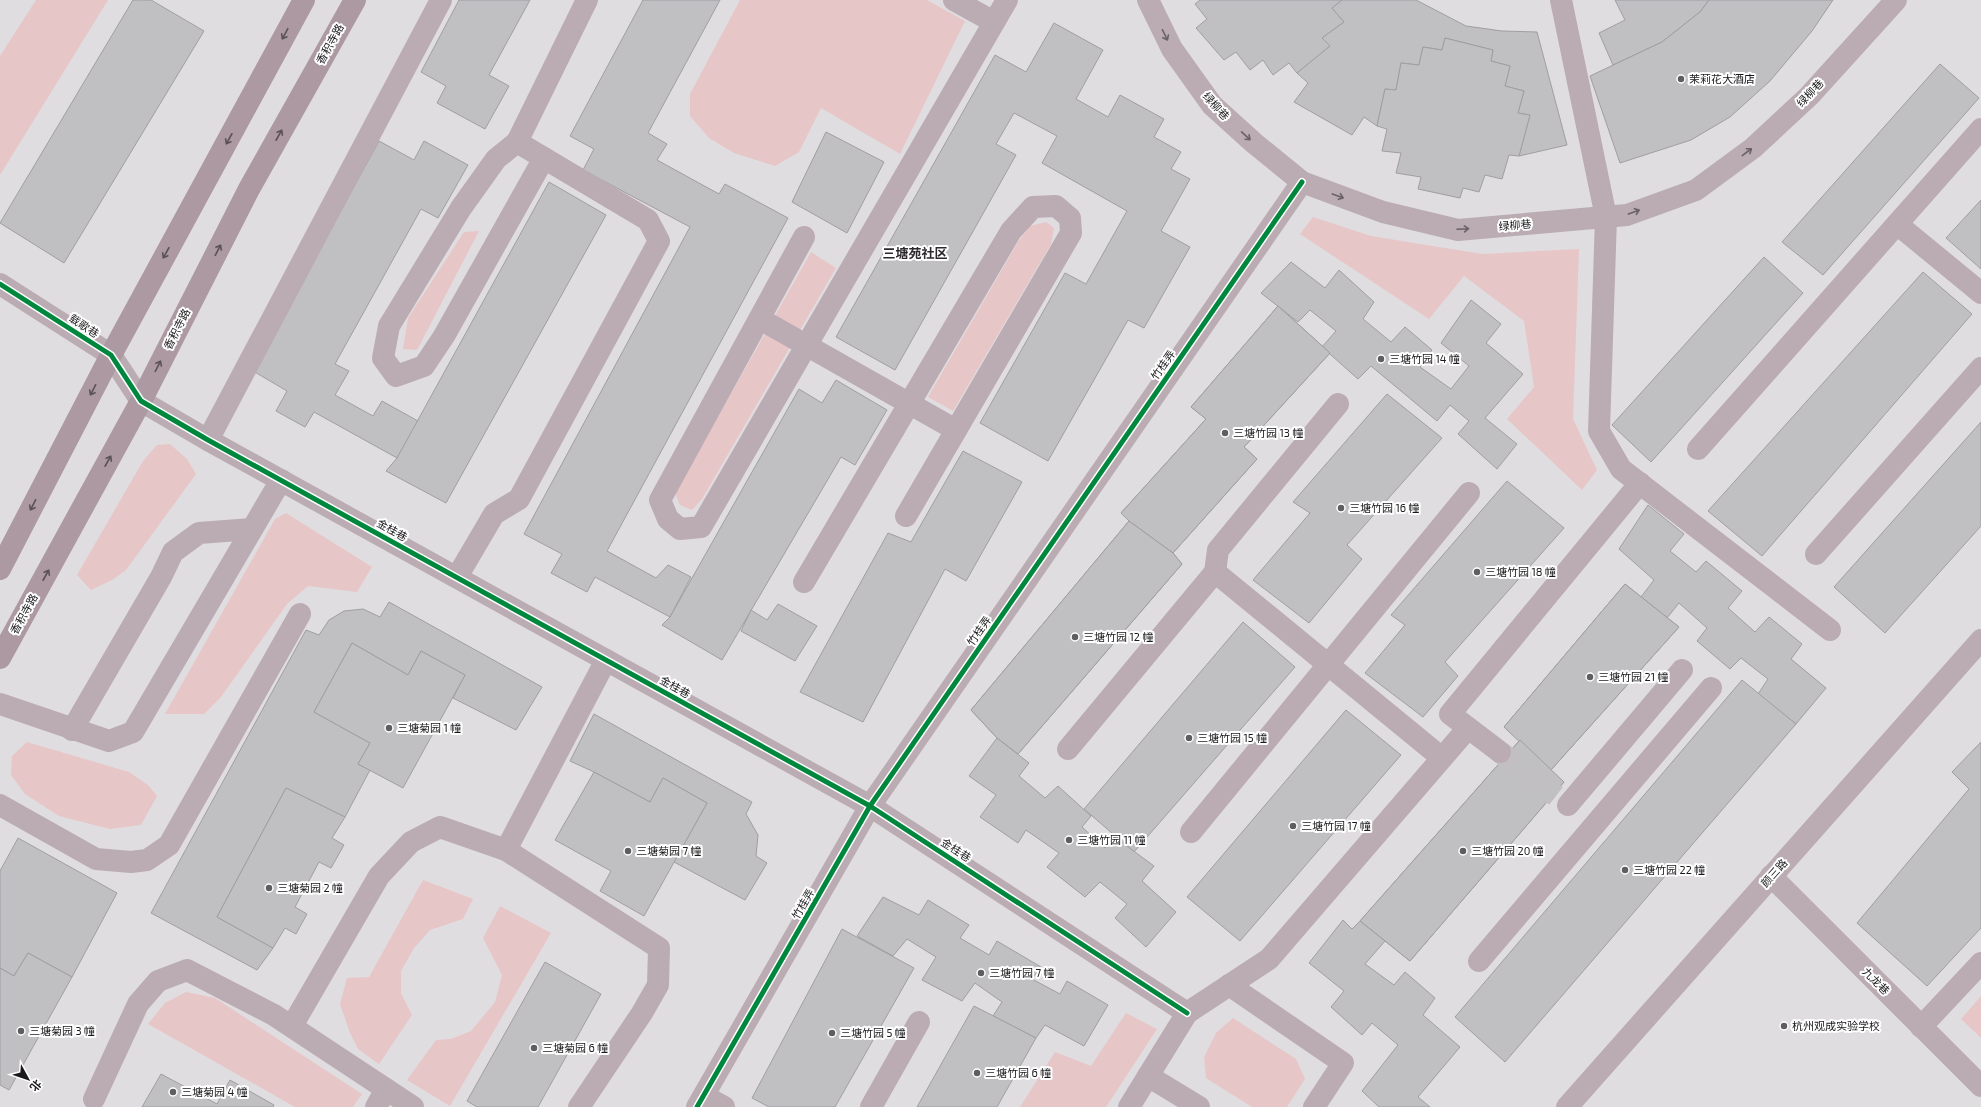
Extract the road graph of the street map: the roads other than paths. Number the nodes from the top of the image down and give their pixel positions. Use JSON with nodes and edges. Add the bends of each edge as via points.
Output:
{"nodes":[{"id":1,"x":304,"y":0,"type":"edge"},
{"id":2,"x":355,"y":0,"type":"edge"},
{"id":3,"x":441,"y":0,"type":"edge"},
{"id":4,"x":587,"y":0,"type":"edge"},
{"id":5,"x":954,"y":0,"type":"edge"},
{"id":6,"x":1007,"y":0,"type":"edge"},
{"id":7,"x":1148,"y":0,"type":"edge"},
{"id":8,"x":1561,"y":0,"type":"edge"},
{"id":9,"x":1896,"y":0,"type":"edge"},
{"id":10,"x":994,"y":22,"type":"junction"},
{"id":11,"x":1981,"y":129,"type":"edge"},
{"id":12,"x":517,"y":142,"type":"junction"},
{"id":13,"x":544,"y":158,"type":"junction"},
{"id":14,"x":1302,"y":182,"type":"junction"},
{"id":15,"x":1606,"y":217,"type":"junction"},
{"id":16,"x":1897,"y":224,"type":"junction"},
{"id":17,"x":804,"y":237,"type":"dead end"},
{"id":18,"x":0,"y":284,"type":"edge"},
{"id":19,"x":1981,"y":293,"type":"edge"},
{"id":20,"x":760,"y":319,"type":"junction"},
{"id":21,"x":806,"y":346,"type":"junction"},
{"id":22,"x":111,"y":355,"type":"junction"},
{"id":23,"x":1981,"y":368,"type":"edge"},
{"id":24,"x":141,"y":401,"type":"junction"},
{"id":25,"x":909,"y":403,"type":"junction"},
{"id":26,"x":1338,"y":404,"type":"dead end"},
{"id":27,"x":956,"y":430,"type":"junction"},
{"id":28,"x":208,"y":440,"type":"junction"},
{"id":29,"x":1698,"y":449,"type":"dead end"},
{"id":30,"x":281,"y":480,"type":"junction"},
{"id":31,"x":1640,"y":483,"type":"junction"},
{"id":32,"x":1469,"y":493,"type":"dead end"},
{"id":33,"x":906,"y":516,"type":"dead end"},
{"id":34,"x":252,"y":529,"type":"junction"},
{"id":35,"x":1816,"y":554,"type":"dead end"},
{"id":36,"x":0,"y":569,"type":"edge"},
{"id":37,"x":1215,"y":572,"type":"junction"},
{"id":38,"x":457,"y":577,"type":"junction"},
{"id":39,"x":804,"y":582,"type":"dead end"},
{"id":40,"x":300,"y":614,"type":"dead end"},
{"id":41,"x":1830,"y":630,"type":"dead end"},
{"id":42,"x":1981,"y":640,"type":"edge"},
{"id":43,"x":0,"y":658,"type":"edge"},
{"id":44,"x":606,"y":660,"type":"junction"},
{"id":45,"x":1329,"y":665,"type":"junction"},
{"id":46,"x":1682,"y":670,"type":"dead end"},
{"id":47,"x":1711,"y":688,"type":"dead end"},
{"id":48,"x":0,"y":704,"type":"edge"},
{"id":49,"x":1468,"y":728,"type":"junction"},
{"id":50,"x":72,"y":730,"type":"junction"},
{"id":51,"x":1068,"y":749,"type":"dead end"},
{"id":52,"x":1500,"y":752,"type":"tunnel mouth"},
{"id":53,"x":1442,"y":758,"type":"junction"},
{"id":54,"x":0,"y":805,"type":"edge"},
{"id":55,"x":870,"y":806,"type":"junction"},
{"id":56,"x":1592,"y":827,"type":"junction"},
{"id":57,"x":1191,"y":832,"type":"dead end"},
{"id":58,"x":506,"y":850,"type":"junction"},
{"id":59,"x":1771,"y":876,"type":"junction"},
{"id":60,"x":1479,"y":961,"type":"dead end"},
{"id":61,"x":1981,"y":963,"type":"edge"},
{"id":62,"x":1229,"y":985,"type":"junction"},
{"id":63,"x":1187,"y":1014,"type":"junction"},
{"id":64,"x":919,"y":1022,"type":"dead end"},
{"id":65,"x":292,"y":1026,"type":"junction"},
{"id":66,"x":1921,"y":1027,"type":"junction"},
{"id":67,"x":1148,"y":1076,"type":"junction"},
{"id":68,"x":1979,"y":1079,"type":"edge"},
{"id":69,"x":94,"y":1098,"type":"dead end"},
{"id":70,"x":381,"y":1098,"type":"edge"},
{"id":71,"x":701,"y":1102,"type":"edge"},
{"id":72,"x":413,"y":1107,"type":"edge"},
{"id":73,"x":579,"y":1107,"type":"edge"},
{"id":74,"x":724,"y":1107,"type":"edge"},
{"id":75,"x":871,"y":1107,"type":"edge"},
{"id":76,"x":1129,"y":1107,"type":"edge"},
{"id":77,"x":1199,"y":1107,"type":"edge"},
{"id":78,"x":1314,"y":1107,"type":"edge"},
{"id":79,"x":1567,"y":1107,"type":"edge"}],
"edges":[{"from":1,"to":22,"type":"main road","one_way":true},
{"from":24,"to":2,"type":"main road","name":"香积寺路","one_way":true,"via":[[249,189]]},
{"from":3,"to":28,"type":"street"},
{"from":4,"to":12,"type":"street"},
{"from":5,"to":10,"type":"street"},
{"from":6,"to":10,"type":"street"},
{"from":7,"to":14,"type":"street","name":"绿柳巷","one_way":true,"via":[[1172,49],[1212,105]]},
{"from":8,"to":15,"type":"street"},
{"from":15,"to":9,"type":"street","name":"绿柳巷","one_way":true,"via":[[1627,215],[1696,190],[1753,148],[1809,96]]},
{"from":10,"to":21,"type":"street"},
{"from":11,"to":16,"type":"street"},
{"from":12,"to":13,"type":"street"},
{"from":12,"to":13,"type":"street","via":[[496,158],[461,208],[389,326],[383,358],[396,376],[424,366],[444,336]]},
{"from":13,"to":38,"type":"street","via":[[648,220],[659,241],[518,499],[494,514]]},
{"from":14,"to":15,"type":"street","name":"绿柳巷","one_way":true,"via":[[1383,212],[1458,230]]},
{"from":14,"to":55,"type":"street","name":"竹桂弄"},
{"from":15,"to":31,"type":"street","via":[[1599,431],[1621,469]]},
{"from":16,"to":19,"type":"street"},
{"from":16,"to":29,"type":"street"},
{"from":17,"to":20,"type":"street"},
{"from":18,"to":22,"type":"street","name":"载歌巷"},
{"from":20,"to":21,"type":"street"},
{"from":20,"to":21,"type":"street","via":[[660,500],[668,519],[680,529],[701,527]]},
{"from":21,"to":25,"type":"street"},
{"from":22,"to":24,"type":"street","name":"载歌巷"},
{"from":22,"to":36,"type":"main road","one_way":true},
{"from":23,"to":35,"type":"street"},
{"from":24,"to":28,"type":"street","name":"金桂巷"},
{"from":43,"to":24,"type":"main road","name":"香积寺路","one_way":true},
{"from":25,"to":27,"type":"street"},
{"from":25,"to":27,"type":"street","via":[[1011,231],[1033,207],[1056,206],[1070,218],[1071,233]]},
{"from":25,"to":39,"type":"street"},
{"from":26,"to":37,"type":"street","via":[[1218,550]]},
{"from":27,"to":33,"type":"street"},
{"from":28,"to":30,"type":"street","name":"金桂巷"},
{"from":30,"to":34,"type":"street"},
{"from":30,"to":38,"type":"street","name":"金桂巷"},
{"from":31,"to":41,"type":"street"},
{"from":31,"to":49,"type":"street","via":[[1450,714]]},
{"from":32,"to":45,"type":"street"},
{"from":34,"to":50,"type":"street","via":[[199,533],[173,552]]},
{"from":34,"to":50,"type":"street","via":[[133,732],[109,741]]},
{"from":37,"to":45,"type":"street"},
{"from":37,"to":51,"type":"street"},
{"from":38,"to":44,"type":"street","name":"金桂巷"},
{"from":40,"to":54,"type":"street","via":[[169,845],[147,860],[131,862],[96,859]]},
{"from":42,"to":59,"type":"street","name":"颜三路"},
{"from":44,"to":55,"type":"street","name":"金桂巷"},
{"from":44,"to":58,"type":"street"},
{"from":45,"to":53,"type":"street"},
{"from":45,"to":57,"type":"street"},
{"from":46,"to":56,"type":"street","via":[[1562,800]]},
{"from":47,"to":56,"type":"street"},
{"from":48,"to":50,"type":"street"},
{"from":49,"to":52,"type":"street"},
{"from":49,"to":53,"type":"street"},
{"from":53,"to":62,"type":"street","via":[[1269,959]]},
{"from":55,"to":63,"type":"street","name":"金桂巷"},
{"from":55,"to":71,"type":"street","name":"竹桂弄"},
{"from":56,"to":60,"type":"street"},
{"from":58,"to":65,"type":"street","via":[[440,827],[411,842],[379,876]]},
{"from":58,"to":73,"type":"street","via":[[659,948],[658,985]]},
{"from":59,"to":66,"type":"street","name":"九龙巷"},
{"from":59,"to":79,"type":"street","name":"颜三路"},
{"from":61,"to":66,"type":"street"},
{"from":62,"to":63,"type":"street"},
{"from":62,"to":78,"type":"street","via":[[1343,1063]]},
{"from":63,"to":67,"type":"street"},
{"from":64,"to":75,"type":"street"},
{"from":65,"to":69,"type":"street","via":[[187,970],[158,980],[138,1004]]},
{"from":65,"to":70,"type":"street"},
{"from":66,"to":68,"type":"street","name":"九龙巷"},
{"from":67,"to":76,"type":"street"},
{"from":67,"to":77,"type":"street"},
{"from":70,"to":72,"type":"street"},
{"from":71,"to":74,"type":"street"}]}
